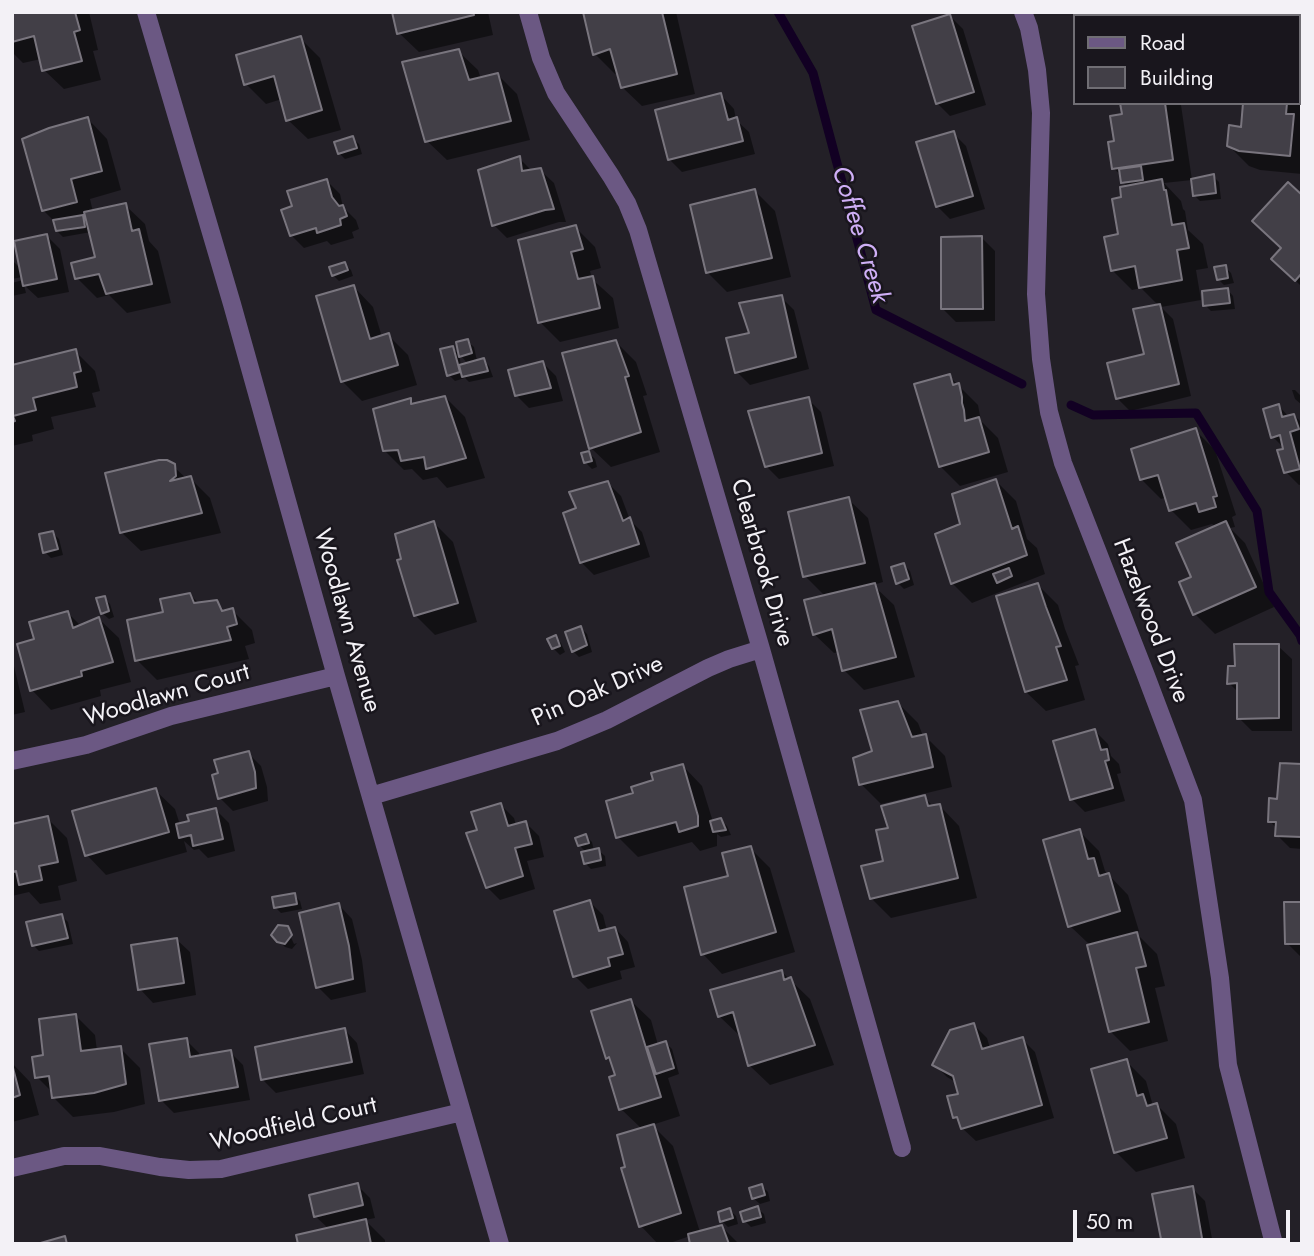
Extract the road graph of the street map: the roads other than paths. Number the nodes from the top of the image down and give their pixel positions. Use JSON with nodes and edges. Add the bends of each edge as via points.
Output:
{"nodes":[{"id":1,"x":146,"y":12,"type":"edge"},
{"id":2,"x":528,"y":12,"type":"edge"},
{"id":3,"x":1023,"y":12,"type":"edge"},
{"id":4,"x":761,"y":649,"type":"junction"},
{"id":5,"x":336,"y":676,"type":"junction"},
{"id":6,"x":12,"y":761,"type":"edge"},
{"id":7,"x":371,"y":796,"type":"junction"},
{"id":8,"x":462,"y":1112,"type":"junction"},
{"id":9,"x":902,"y":1148,"type":"dead end"},
{"id":10,"x":12,"y":1168,"type":"edge"},
{"id":11,"x":500,"y":1244,"type":"edge"},
{"id":12,"x":1274,"y":1244,"type":"edge"}],
"edges":[{"from":1,"to":5,"type":"street","name":"Woodlawn Avenue"},
{"from":2,"to":4,"type":"street","name":"Clearbrook Drive","via":[[555,93],[611,176],[638,230]]},
{"from":3,"to":12,"type":"street","name":"Hazelwood Drive","via":[[1037,70],[1041,113],[1036,294],[1049,412],[1063,463],[1193,800],[1228,1065]]},
{"from":4,"to":7,"type":"street","name":"Pin Oak Drive","via":[[708,668],[557,741]]},
{"from":4,"to":9,"type":"street","name":"Clearbrook Drive"},
{"from":5,"to":6,"type":"street","name":"Woodlawn Court"},
{"from":5,"to":7,"type":"street","name":"Woodlawn Avenue"},
{"from":7,"to":8,"type":"street","name":"Woodlawn Avenue"},
{"from":8,"to":10,"type":"street","name":"Woodfield Court","via":[[221,1169],[160,1167],[100,1156],[64,1156]]},
{"from":8,"to":11,"type":"street","name":"Woodlawn Avenue"}]}
